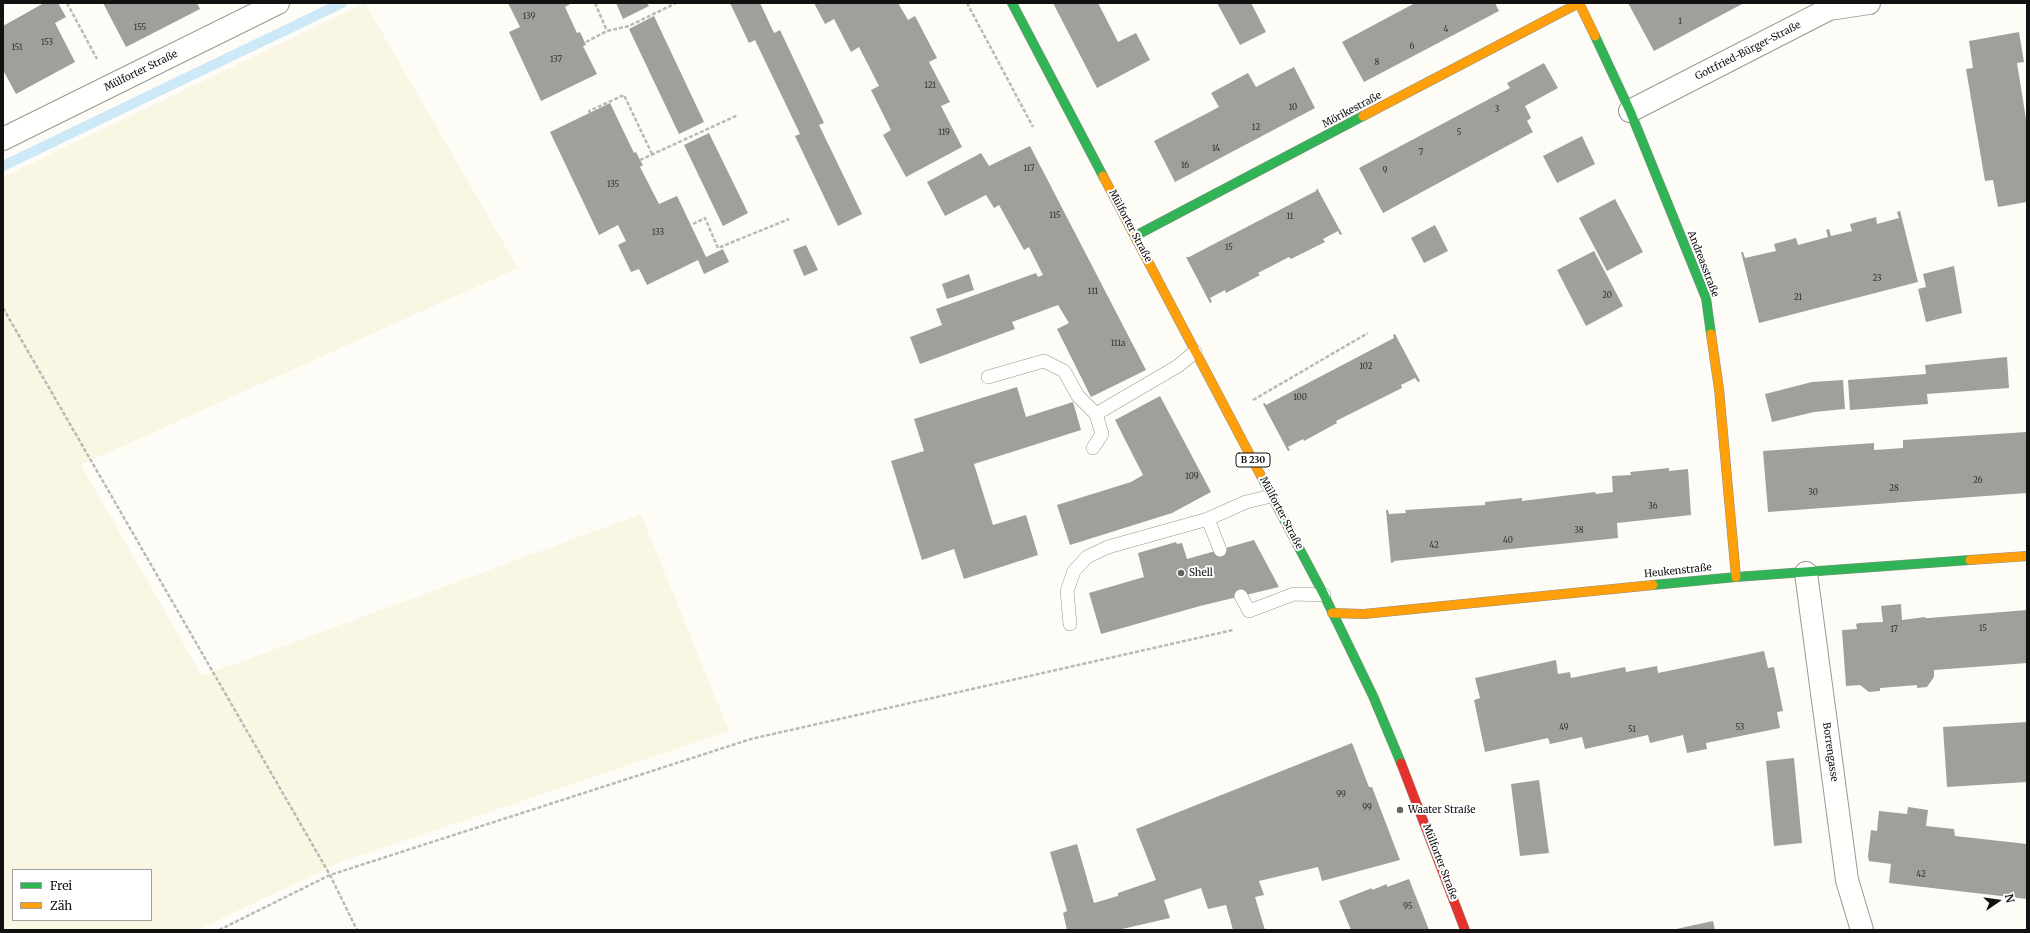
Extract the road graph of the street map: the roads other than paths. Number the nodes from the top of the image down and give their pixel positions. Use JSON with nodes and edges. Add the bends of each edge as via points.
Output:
{"nodes":[{"id":1,"x":278,"y":3,"type":"edge"},
{"id":2,"x":1012,"y":3,"type":"edge"},
{"id":3,"x":1579,"y":3,"type":"edge"},
{"id":4,"x":1869,"y":3,"type":"edge"},
{"id":5,"x":1630,"y":111,"type":"junction"},
{"id":6,"x":3,"y":139,"type":"edge"},
{"id":7,"x":1135,"y":236,"type":"junction"},
{"id":8,"x":1195,"y":352,"type":"junction"},
{"id":9,"x":988,"y":377,"type":"dead end"},
{"id":10,"x":1096,"y":414,"type":"junction"},
{"id":11,"x":1093,"y":448,"type":"dead end"},
{"id":12,"x":1271,"y":496,"type":"junction"},
{"id":13,"x":1208,"y":519,"type":"junction"},
{"id":14,"x":1220,"y":550,"type":"dead end"},
{"id":15,"x":2027,"y":556,"type":"edge"},
{"id":16,"x":1806,"y":573,"type":"junction"},
{"id":17,"x":1736,"y":577,"type":"junction"},
{"id":18,"x":1324,"y":595,"type":"junction"},
{"id":19,"x":1241,"y":596,"type":"dead end"},
{"id":20,"x":1332,"y":613,"type":"junction"},
{"id":21,"x":1070,"y":624,"type":"dead end"},
{"id":22,"x":1466,"y":930,"type":"edge"},
{"id":23,"x":1862,"y":930,"type":"edge"}],
"edges":[{"from":1,"to":6,"type":"street","name":"Mülforter Straße"},
{"from":2,"to":7,"type":"street","name":"Mülforter Straße","number":"B 230"},
{"from":3,"to":5,"type":"street","name":"Andreasstraße"},
{"from":3,"to":7,"type":"street","name":"Mörikestraße"},
{"from":4,"to":5,"type":"street","name":"Gottfried-Bürger-Straße","via":[[1829,9]]},
{"from":5,"to":17,"type":"street","name":"Andreasstraße","via":[[1706,298],[1719,388]]},
{"from":7,"to":8,"type":"street","name":"Mülforter Straße","number":"B 230"},
{"from":8,"to":10,"type":"lane","via":[[1178,366]]},
{"from":8,"to":12,"type":"street","name":"Mülforter Straße","number":"B 230"},
{"from":9,"to":10,"type":"lane","via":[[1044,361],[1064,371],[1078,396]]},
{"from":10,"to":11,"type":"lane","via":[[1102,434]]},
{"from":12,"to":13,"type":"lane","via":[[1246,502]]},
{"from":12,"to":18,"type":"street","name":"Mülforter Straße","number":"B 230"},
{"from":13,"to":14,"type":"lane"},
{"from":13,"to":21,"type":"lane","via":[[1108,547],[1087,557],[1074,571],[1067,591]]},
{"from":15,"to":16,"type":"street","name":"Heukenstraße"},
{"from":16,"to":17,"type":"street","name":"Heukenstraße"},
{"from":16,"to":23,"type":"street","name":"Borrengasse","via":[[1847,880]]},
{"from":17,"to":20,"type":"street","name":"Heukenstraße","via":[[1364,614]]},
{"from":18,"to":19,"type":"lane","via":[[1294,594],[1249,611]]},
{"from":18,"to":20,"type":"street","name":"Mülforter Straße","number":"B 230"},
{"from":20,"to":22,"type":"street","name":"Mülforter Straße","number":"B 230","via":[[1373,696]]}]}
